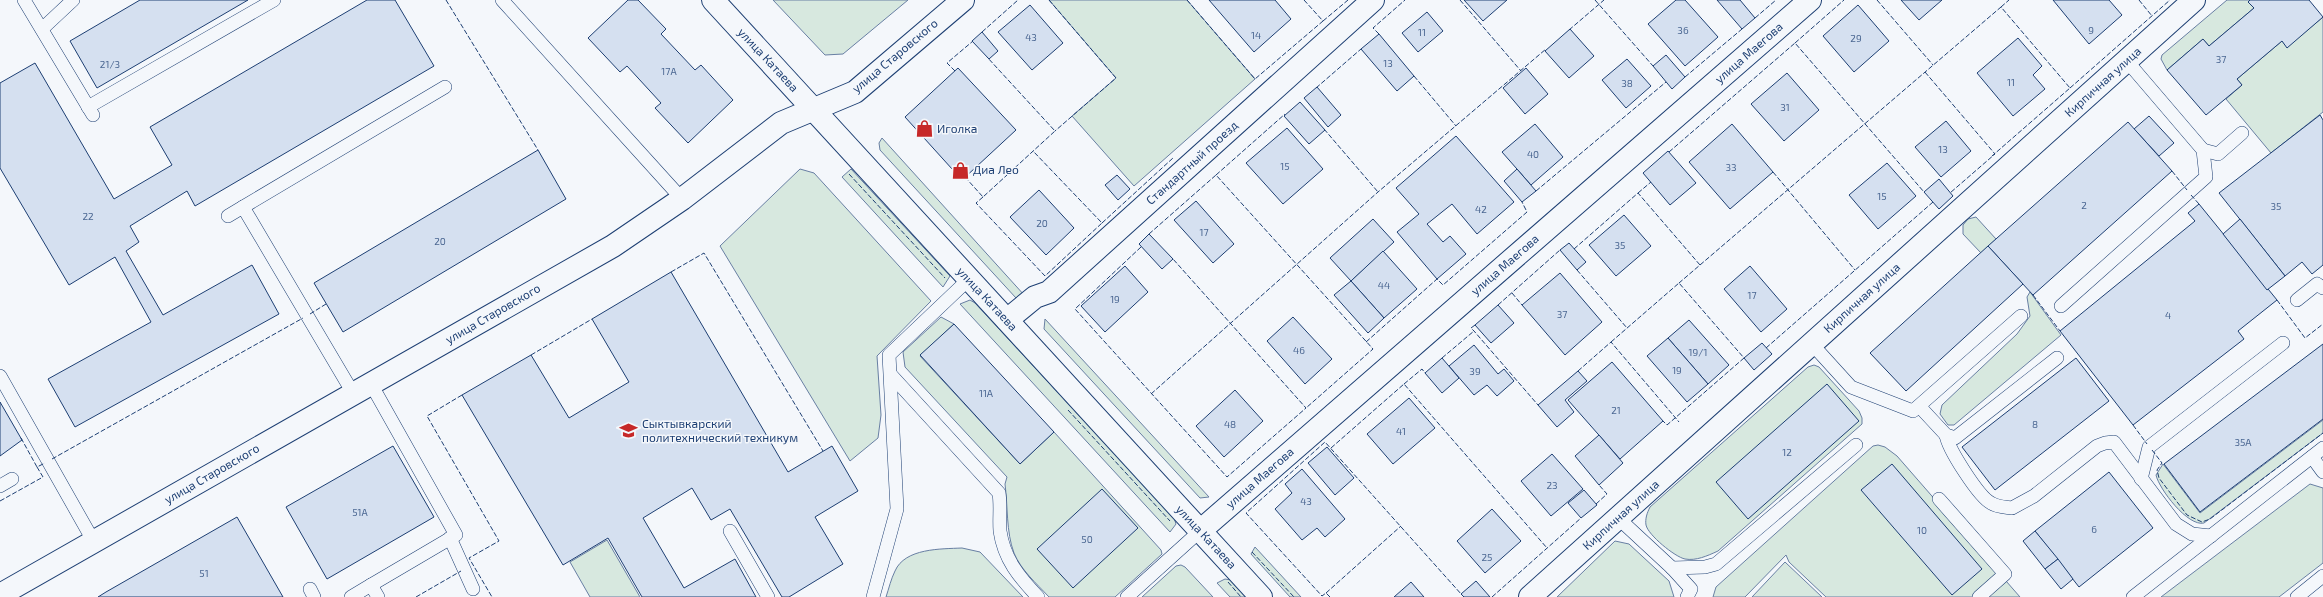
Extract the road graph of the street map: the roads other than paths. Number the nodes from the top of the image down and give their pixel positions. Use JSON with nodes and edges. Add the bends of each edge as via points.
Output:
{"nodes":[{"id":1,"x":24,"y":0,"type":"edge"},
{"id":2,"x":73,"y":0,"type":"edge"},
{"id":3,"x":274,"y":0,"type":"edge"},
{"id":4,"x":502,"y":0,"type":"edge"},
{"id":5,"x":713,"y":0,"type":"edge"},
{"id":6,"x":963,"y":0,"type":"edge"},
{"id":7,"x":1373,"y":0,"type":"edge"},
{"id":8,"x":1810,"y":0,"type":"edge"},
{"id":9,"x":2194,"y":0,"type":"edge"},
{"id":10,"x":42,"y":29,"type":"junction"},
{"id":11,"x":2126,"y":60,"type":"junction"},
{"id":12,"x":445,"y":87,"type":"dead end"},
{"id":13,"x":814,"y":110,"type":"junction"},
{"id":14,"x":2242,"y":132,"type":"dead end"},
{"id":15,"x":2203,"y":150,"type":"junction"},
{"id":16,"x":682,"y":199,"type":"junction"},
{"id":17,"x":243,"y":207,"type":"junction"},
{"id":18,"x":228,"y":216,"type":"dead end"},
{"id":19,"x":968,"y":279,"type":"junction"},
{"id":20,"x":2323,"y":288,"type":"edge"},
{"id":21,"x":2297,"y":300,"type":"dead end"},
{"id":22,"x":2061,"y":306,"type":"dead end"},
{"id":23,"x":2021,"y":316,"type":"dead end"},
{"id":24,"x":1007,"y":320,"type":"junction"},
{"id":25,"x":1811,"y":343,"type":"junction"},
{"id":26,"x":2283,"y":343,"type":"dead end"},
{"id":27,"x":2057,"y":358,"type":"dead end"},
{"id":28,"x":890,"y":375,"type":"junction"},
{"id":29,"x":0,"y":376,"type":"edge"},
{"id":30,"x":362,"y":389,"type":"junction"},
{"id":31,"x":1920,"y":407,"type":"junction"},
{"id":32,"x":1946,"y":435,"type":"junction"},
{"id":33,"x":1856,"y":445,"type":"dead end"},
{"id":34,"x":2323,"y":448,"type":"edge"},
{"id":35,"x":2312,"y":457,"type":"junction"},
{"id":36,"x":2323,"y":472,"type":"edge"},
{"id":37,"x":12,"y":479,"type":"dead end"},
{"id":38,"x":2141,"y":479,"type":"junction"},
{"id":39,"x":0,"y":486,"type":"edge"},
{"id":40,"x":1939,"y":499,"type":"dead end"},
{"id":41,"x":1618,"y":517,"type":"junction"},
{"id":42,"x":730,"y":531,"type":"dead end"},
{"id":43,"x":1200,"y":531,"type":"junction"},
{"id":44,"x":2211,"y":536,"type":"junction"},
{"id":45,"x":450,"y":538,"type":"junction"},
{"id":46,"x":94,"y":542,"type":"junction"},
{"id":47,"x":1672,"y":568,"type":"junction"},
{"id":48,"x":2323,"y":576,"type":"edge"},
{"id":49,"x":371,"y":585,"type":"junction"},
{"id":50,"x":473,"y":589,"type":"dead end"},
{"id":51,"x":4,"y":595,"type":"edge"},
{"id":52,"x":351,"y":597,"type":"edge"},
{"id":53,"x":378,"y":597,"type":"edge"},
{"id":54,"x":768,"y":597,"type":"edge"},
{"id":55,"x":873,"y":597,"type":"edge"},
{"id":56,"x":1038,"y":597,"type":"edge"},
{"id":57,"x":1127,"y":597,"type":"edge"},
{"id":58,"x":1261,"y":597,"type":"edge"},
{"id":59,"x":1530,"y":597,"type":"edge"},
{"id":60,"x":1687,"y":597,"type":"edge"},
{"id":61,"x":1979,"y":597,"type":"edge"},
{"id":62,"x":2132,"y":597,"type":"edge"},
{"id":63,"x":2297,"y":597,"type":"edge"}],
"edges":[{"from":1,"to":10,"type":"lane"},
{"from":2,"to":10,"type":"lane"},
{"from":3,"to":10,"type":"lane","via":[[91,111]]},
{"from":4,"to":16,"type":"lane"},
{"from":5,"to":13,"type":"street","name":"улица Катаева"},
{"from":6,"to":13,"type":"street","name":"улица Старовского","via":[[855,92]]},
{"from":7,"to":24,"type":"street","name":"Стандартный проезд","via":[[1049,292],[1035,297]]},
{"from":8,"to":43,"type":"street","name":"улица Маегова"},
{"from":9,"to":11,"type":"street","name":"Кирпичная улица"},
{"from":11,"to":15,"type":"lane"},
{"from":11,"to":25,"type":"street","name":"Кирпичная улица"},
{"from":12,"to":17,"type":"lane"},
{"from":13,"to":16,"type":"street","name":"улица Старовского","via":[[781,123]]},
{"from":13,"to":19,"type":"street","name":"улица Катаева"},
{"from":14,"to":15,"type":"lane","via":[[2218,154]]},
{"from":15,"to":22,"type":"lane","via":[[2206,177]]},
{"from":16,"to":30,"type":"street","name":"улица Старовского","via":[[613,246]]},
{"from":17,"to":18,"type":"lane"},
{"from":17,"to":30,"type":"lane"},
{"from":19,"to":24,"type":"street","name":"улица Катаева"},
{"from":19,"to":28,"type":"lane","via":[[889,355]]},
{"from":20,"to":21,"type":"lane","via":[[2317,284]]},
{"from":23,"to":31,"type":"lane"},
{"from":24,"to":43,"type":"street","name":"улица Катаева"},
{"from":25,"to":31,"type":"lane","via":[[1851,387],[1913,411]]},
{"from":25,"to":41,"type":"street","name":"Кирпичная улица"},
{"from":26,"to":38,"type":"lane","via":[[2149,447]]},
{"from":27,"to":32,"type":"lane","via":[[1955,438]]},
{"from":28,"to":55,"type":"lane","via":[[897,509]]},
{"from":28,"to":56,"type":"lane","via":[[999,493],[1000,530],[1008,560],[1015,572]]},
{"from":29,"to":46,"type":"lane"},
{"from":30,"to":45,"type":"lane","via":[[456,535]]},
{"from":30,"to":46,"type":"street","name":"улица Старовского"},
{"from":31,"to":32,"type":"lane"},
{"from":32,"to":38,"type":"lane","via":[[1947,444],[1955,460],[1990,503],[1998,506],[2012,508],[2034,496],[2105,442],[2114,442]]},
{"from":33,"to":47,"type":"lane","via":[[1726,558],[1705,567]]},
{"from":34,"to":35,"type":"lane"},
{"from":35,"to":36,"type":"lane"},
{"from":35,"to":44,"type":"lane"},
{"from":37,"to":39,"type":"lane"},
{"from":38,"to":44,"type":"lane","via":[[2176,524],[2192,534]]},
{"from":40,"to":61,"type":"lane","via":[[2005,574]]},
{"from":41,"to":47,"type":"lane"},
{"from":41,"to":59,"type":"street","name":"Кирпичная улица"},
{"from":42,"to":54,"type":"lane"},
{"from":43,"to":57,"type":"lane"},
{"from":43,"to":58,"type":"street","name":"улица Катаева"},
{"from":44,"to":62,"type":"lane"},
{"from":45,"to":49,"type":"lane"},
{"from":45,"to":50,"type":"lane"},
{"from":46,"to":51,"type":"street","name":"улица Старовского"},
{"from":47,"to":60,"type":"lane","via":[[1692,589]]},
{"from":48,"to":63,"type":"lane"},
{"from":49,"to":52,"type":"lane"},
{"from":49,"to":53,"type":"lane"}]}
